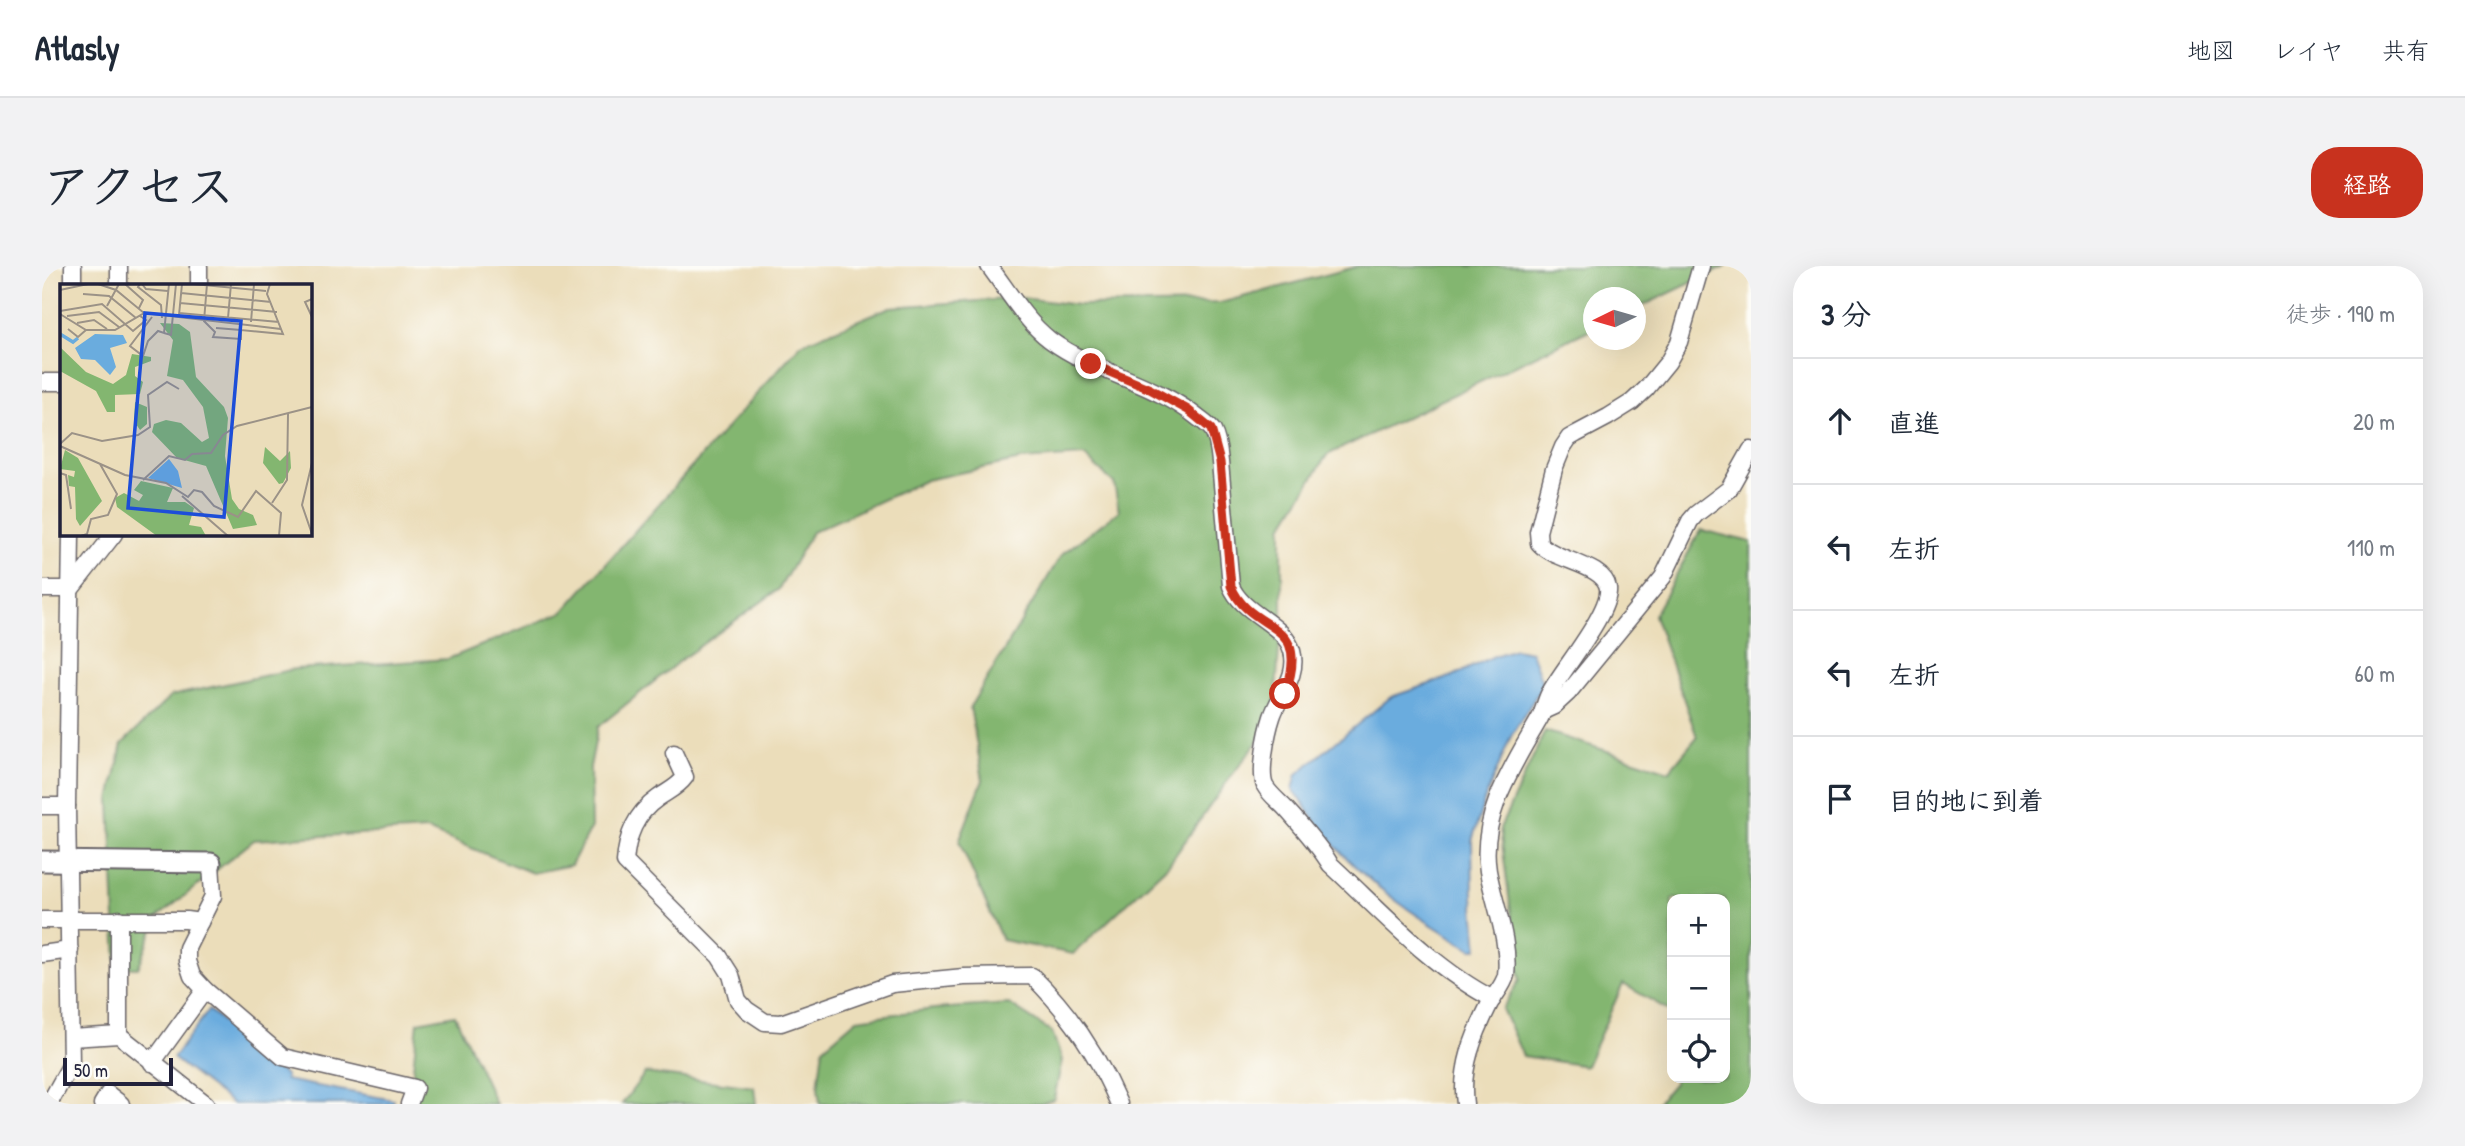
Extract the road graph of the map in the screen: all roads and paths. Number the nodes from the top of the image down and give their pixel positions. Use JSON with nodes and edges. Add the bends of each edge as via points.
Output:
{"nodes":[{"id":1,"x":73,"y":266,"type":"edge"},
{"id":2,"x":119,"y":266,"type":"edge"},
{"id":3,"x":199,"y":266,"type":"edge"},
{"id":4,"x":989,"y":266,"type":"edge"},
{"id":5,"x":1702,"y":266,"type":"edge"},
{"id":6,"x":73,"y":284,"type":"edge"},
{"id":7,"x":119,"y":284,"type":"edge"},
{"id":8,"x":199,"y":284,"type":"edge"},
{"id":9,"x":42,"y":382,"type":"edge"},
{"id":10,"x":60,"y":382,"type":"edge"},
{"id":11,"x":1751,"y":450,"type":"edge"},
{"id":12,"x":71,"y":536,"type":"edge"},
{"id":13,"x":112,"y":536,"type":"edge"},
{"id":14,"x":42,"y":589,"type":"edge"},
{"id":15,"x":71,"y":589,"type":"junction"},
{"id":16,"x":1543,"y":711,"type":"junction"},
{"id":17,"x":674,"y":753,"type":"dead end"},
{"id":18,"x":42,"y":806,"type":"edge"},
{"id":19,"x":67,"y":806,"type":"junction"},
{"id":20,"x":42,"y":861,"type":"edge"},
{"id":21,"x":68,"y":861,"type":"junction"},
{"id":22,"x":211,"y":863,"type":"joint"},
{"id":23,"x":119,"y":919,"type":"junction"},
{"id":24,"x":42,"y":920,"type":"edge"},
{"id":25,"x":70,"y":920,"type":"junction"},
{"id":26,"x":200,"y":922,"type":"junction"},
{"id":27,"x":70,"y":950,"type":"junction"},
{"id":28,"x":42,"y":954,"type":"edge"},
{"id":29,"x":205,"y":990,"type":"junction"},
{"id":30,"x":1493,"y":999,"type":"junction"},
{"id":31,"x":120,"y":1035,"type":"junction"},
{"id":32,"x":71,"y":1038,"type":"junction"},
{"id":33,"x":152,"y":1063,"type":"junction"},
{"id":34,"x":49,"y":1104,"type":"edge"},
{"id":35,"x":102,"y":1104,"type":"edge"},
{"id":36,"x":121,"y":1104,"type":"edge"},
{"id":37,"x":206,"y":1104,"type":"edge"},
{"id":38,"x":409,"y":1104,"type":"edge"},
{"id":39,"x":1119,"y":1104,"type":"edge"},
{"id":40,"x":1465,"y":1104,"type":"edge"}],
"edges":[{"from":1,"to":6,"type":"street"},
{"from":2,"to":7,"type":"street"},
{"from":3,"to":8,"type":"street"},
{"from":4,"to":30,"type":"street","via":[[1029,321],[1056,344],[1150,389],[1211,429],[1220,462],[1231,586],[1240,602],[1292,649],[1291,676],[1272,717],[1263,767],[1265,784],[1331,864],[1441,964]]},
{"from":5,"to":16,"type":"street","via":[[1679,342],[1668,362],[1632,402],[1569,438],[1554,470],[1539,543],[1600,575],[1608,592]]},
{"from":9,"to":10,"type":"street"},
{"from":11,"to":16,"type":"street","via":[[1729,489],[1690,521],[1663,577],[1568,693]]},
{"from":12,"to":15,"type":"street"},
{"from":13,"to":15,"type":"street"},
{"from":14,"to":15,"type":"street"},
{"from":15,"to":19,"type":"street"},
{"from":16,"to":30,"type":"street","via":[[1505,778],[1488,838],[1488,871],[1506,968]]},
{"from":17,"to":39,"type":"street","via":[[685,777],[636,820],[625,862],[719,956],[738,1000],[757,1018],[781,1023],[892,984],[1032,976],[1085,1039]]},
{"from":18,"to":19,"type":"street"},
{"from":19,"to":21,"type":"street"},
{"from":20,"to":21,"type":"street"},
{"from":21,"to":22,"type":"street"},
{"from":21,"to":25,"type":"street"},
{"from":22,"to":26,"type":"street","via":[[213,897]]},
{"from":23,"to":25,"type":"street"},
{"from":23,"to":26,"type":"street"},
{"from":23,"to":31,"type":"street"},
{"from":24,"to":25,"type":"street"},
{"from":25,"to":27,"type":"street"},
{"from":26,"to":29,"type":"street","via":[[187,948],[187,961],[192,976]]},
{"from":27,"to":28,"type":"street"},
{"from":27,"to":32,"type":"street"},
{"from":29,"to":33,"type":"street"},
{"from":29,"to":38,"type":"street","via":[[283,1057],[415,1088]]},
{"from":30,"to":40,"type":"street","via":[[1466,1063]]},
{"from":31,"to":32,"type":"street"},
{"from":31,"to":33,"type":"street"},
{"from":32,"to":34,"type":"street","via":[[71,1064]]},
{"from":33,"to":37,"type":"street"},
{"from":35,"to":36,"type":"street","via":[[108,1094]]}]}
